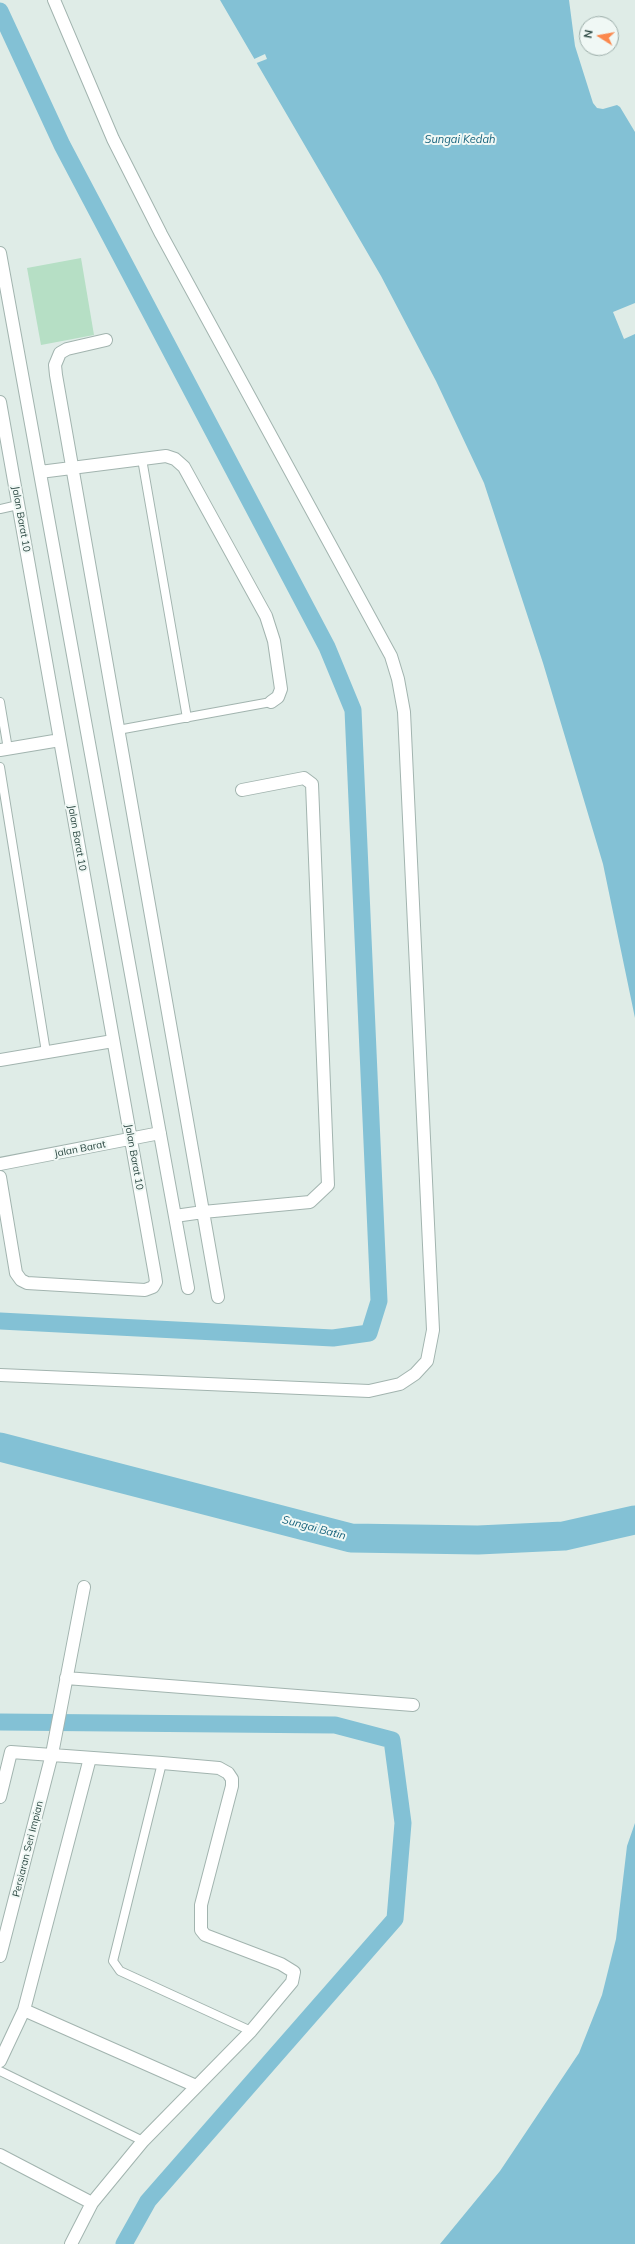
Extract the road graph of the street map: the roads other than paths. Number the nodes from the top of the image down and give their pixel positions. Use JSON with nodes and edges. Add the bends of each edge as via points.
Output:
{"nodes":[{"id":1,"x":54,"y":0,"type":"edge"},
{"id":2,"x":0,"y":253,"type":"edge"},
{"id":3,"x":106,"y":340,"type":"dead end"},
{"id":4,"x":0,"y":402,"type":"edge"},
{"id":5,"x":142,"y":459,"type":"junction"},
{"id":6,"x":72,"y":468,"type":"junction"},
{"id":7,"x":40,"y":472,"type":"junction"},
{"id":8,"x":18,"y":505,"type":"junction"},
{"id":9,"x":0,"y":508,"type":"edge"},
{"id":10,"x":0,"y":702,"type":"edge"},
{"id":11,"x":271,"y":702,"type":"joint"},
{"id":12,"x":187,"y":718,"type":"junction"},
{"id":13,"x":118,"y":730,"type":"junction"},
{"id":14,"x":60,"y":740,"type":"junction"},
{"id":15,"x":4,"y":749,"type":"edge"},
{"id":16,"x":0,"y":767,"type":"edge"},
{"id":17,"x":242,"y":790,"type":"dead end"},
{"id":18,"x":113,"y":1041,"type":"junction"},
{"id":19,"x":46,"y":1052,"type":"junction"},
{"id":20,"x":0,"y":1060,"type":"edge"},
{"id":21,"x":160,"y":1133,"type":"junction"},
{"id":22,"x":131,"y":1139,"type":"junction"},
{"id":23,"x":0,"y":1164,"type":"edge"},
{"id":24,"x":0,"y":1177,"type":"edge"},
{"id":25,"x":203,"y":1212,"type":"junction"},
{"id":26,"x":175,"y":1216,"type":"junction"},
{"id":27,"x":188,"y":1288,"type":"dead end"},
{"id":28,"x":218,"y":1297,"type":"dead end"},
{"id":29,"x":0,"y":1375,"type":"edge"},
{"id":30,"x":84,"y":1587,"type":"dead end"},
{"id":31,"x":66,"y":1678,"type":"junction"},
{"id":32,"x":413,"y":1705,"type":"dead end"},
{"id":33,"x":5,"y":1751,"type":"edge"},
{"id":34,"x":52,"y":1754,"type":"junction"},
{"id":35,"x":90,"y":1758,"type":"junction"},
{"id":36,"x":162,"y":1763,"type":"junction"},
{"id":37,"x":0,"y":1797,"type":"edge"},
{"id":38,"x":0,"y":1956,"type":"edge"},
{"id":39,"x":24,"y":2010,"type":"junction"},
{"id":40,"x":251,"y":2031,"type":"junction"},
{"id":41,"x":0,"y":2061,"type":"edge"},
{"id":42,"x":0,"y":2071,"type":"edge"},
{"id":43,"x":196,"y":2086,"type":"junction"},
{"id":44,"x":144,"y":2141,"type":"junction"},
{"id":45,"x":0,"y":2155,"type":"edge"},
{"id":46,"x":92,"y":2203,"type":"junction"},
{"id":47,"x":71,"y":2244,"type":"edge"}],
"edges":[{"from":1,"to":29,"type":"street","via":[[113,139],[161,234],[391,656],[398,679],[405,726],[433,1330],[427,1361],[415,1374],[400,1384],[369,1391]]},
{"from":2,"to":7,"type":"street"},
{"from":3,"to":6,"type":"street","via":[[66,349],[57,358],[56,375]]},
{"from":4,"to":8,"type":"street","name":"Jalan Barat 10"},
{"from":5,"to":6,"type":"street"},
{"from":5,"to":11,"type":"street","via":[[166,456],[175,459],[184,467],[266,616],[274,641],[281,689],[278,697]]},
{"from":5,"to":12,"type":"lane"},
{"from":6,"to":7,"type":"street"},
{"from":6,"to":13,"type":"street"},
{"from":7,"to":21,"type":"street"},
{"from":8,"to":9,"type":"lane"},
{"from":8,"to":14,"type":"street","name":"Jalan Barat 10"},
{"from":10,"to":15,"type":"lane"},
{"from":11,"to":12,"type":"lane"},
{"from":12,"to":13,"type":"lane"},
{"from":13,"to":25,"type":"street"},
{"from":14,"to":15,"type":"street"},
{"from":14,"to":18,"type":"street","name":"Jalan Barat 10"},
{"from":16,"to":19,"type":"lane"},
{"from":17,"to":25,"type":"street","via":[[304,778],[312,784],[328,1185],[310,1202]]},
{"from":18,"to":19,"type":"street"},
{"from":18,"to":22,"type":"street","name":"Jalan Barat 10"},
{"from":19,"to":20,"type":"street"},
{"from":21,"to":22,"type":"street","name":"Jalan Barat"},
{"from":21,"to":26,"type":"street"},
{"from":22,"to":23,"type":"street","name":"Jalan Barat"},
{"from":22,"to":24,"type":"street","name":"Jalan Barat 10","via":[[156,1282],[153,1287],[145,1290],[27,1283],[21,1280],[16,1274]]},
{"from":25,"to":26,"type":"street"},
{"from":25,"to":28,"type":"street"},
{"from":26,"to":27,"type":"street"},
{"from":30,"to":31,"type":"street","name":"Persiaran Seri Impian"},
{"from":31,"to":32,"type":"street"},
{"from":31,"to":34,"type":"street","name":"Persiaran Seri Impian"},
{"from":33,"to":34,"type":"street"},
{"from":33,"to":37,"type":"street"},
{"from":34,"to":35,"type":"street"},
{"from":34,"to":38,"type":"street","name":"Persiaran Seri Impian"},
{"from":35,"to":36,"type":"street"},
{"from":35,"to":39,"type":"street"},
{"from":36,"to":40,"type":"lane","via":[[113,1961],[120,1971]]},
{"from":36,"to":40,"type":"street","via":[[218,1768],[228,1773],[232,1779],[201,1905],[201,1930],[205,1935],[281,1964],[294,1972],[292,1982]]},
{"from":39,"to":41,"type":"street"},
{"from":39,"to":43,"type":"street"},
{"from":40,"to":43,"type":"street"},
{"from":42,"to":44,"type":"lane"},
{"from":43,"to":44,"type":"street"},
{"from":44,"to":46,"type":"street"},
{"from":45,"to":46,"type":"street"},
{"from":46,"to":47,"type":"street"}]}
